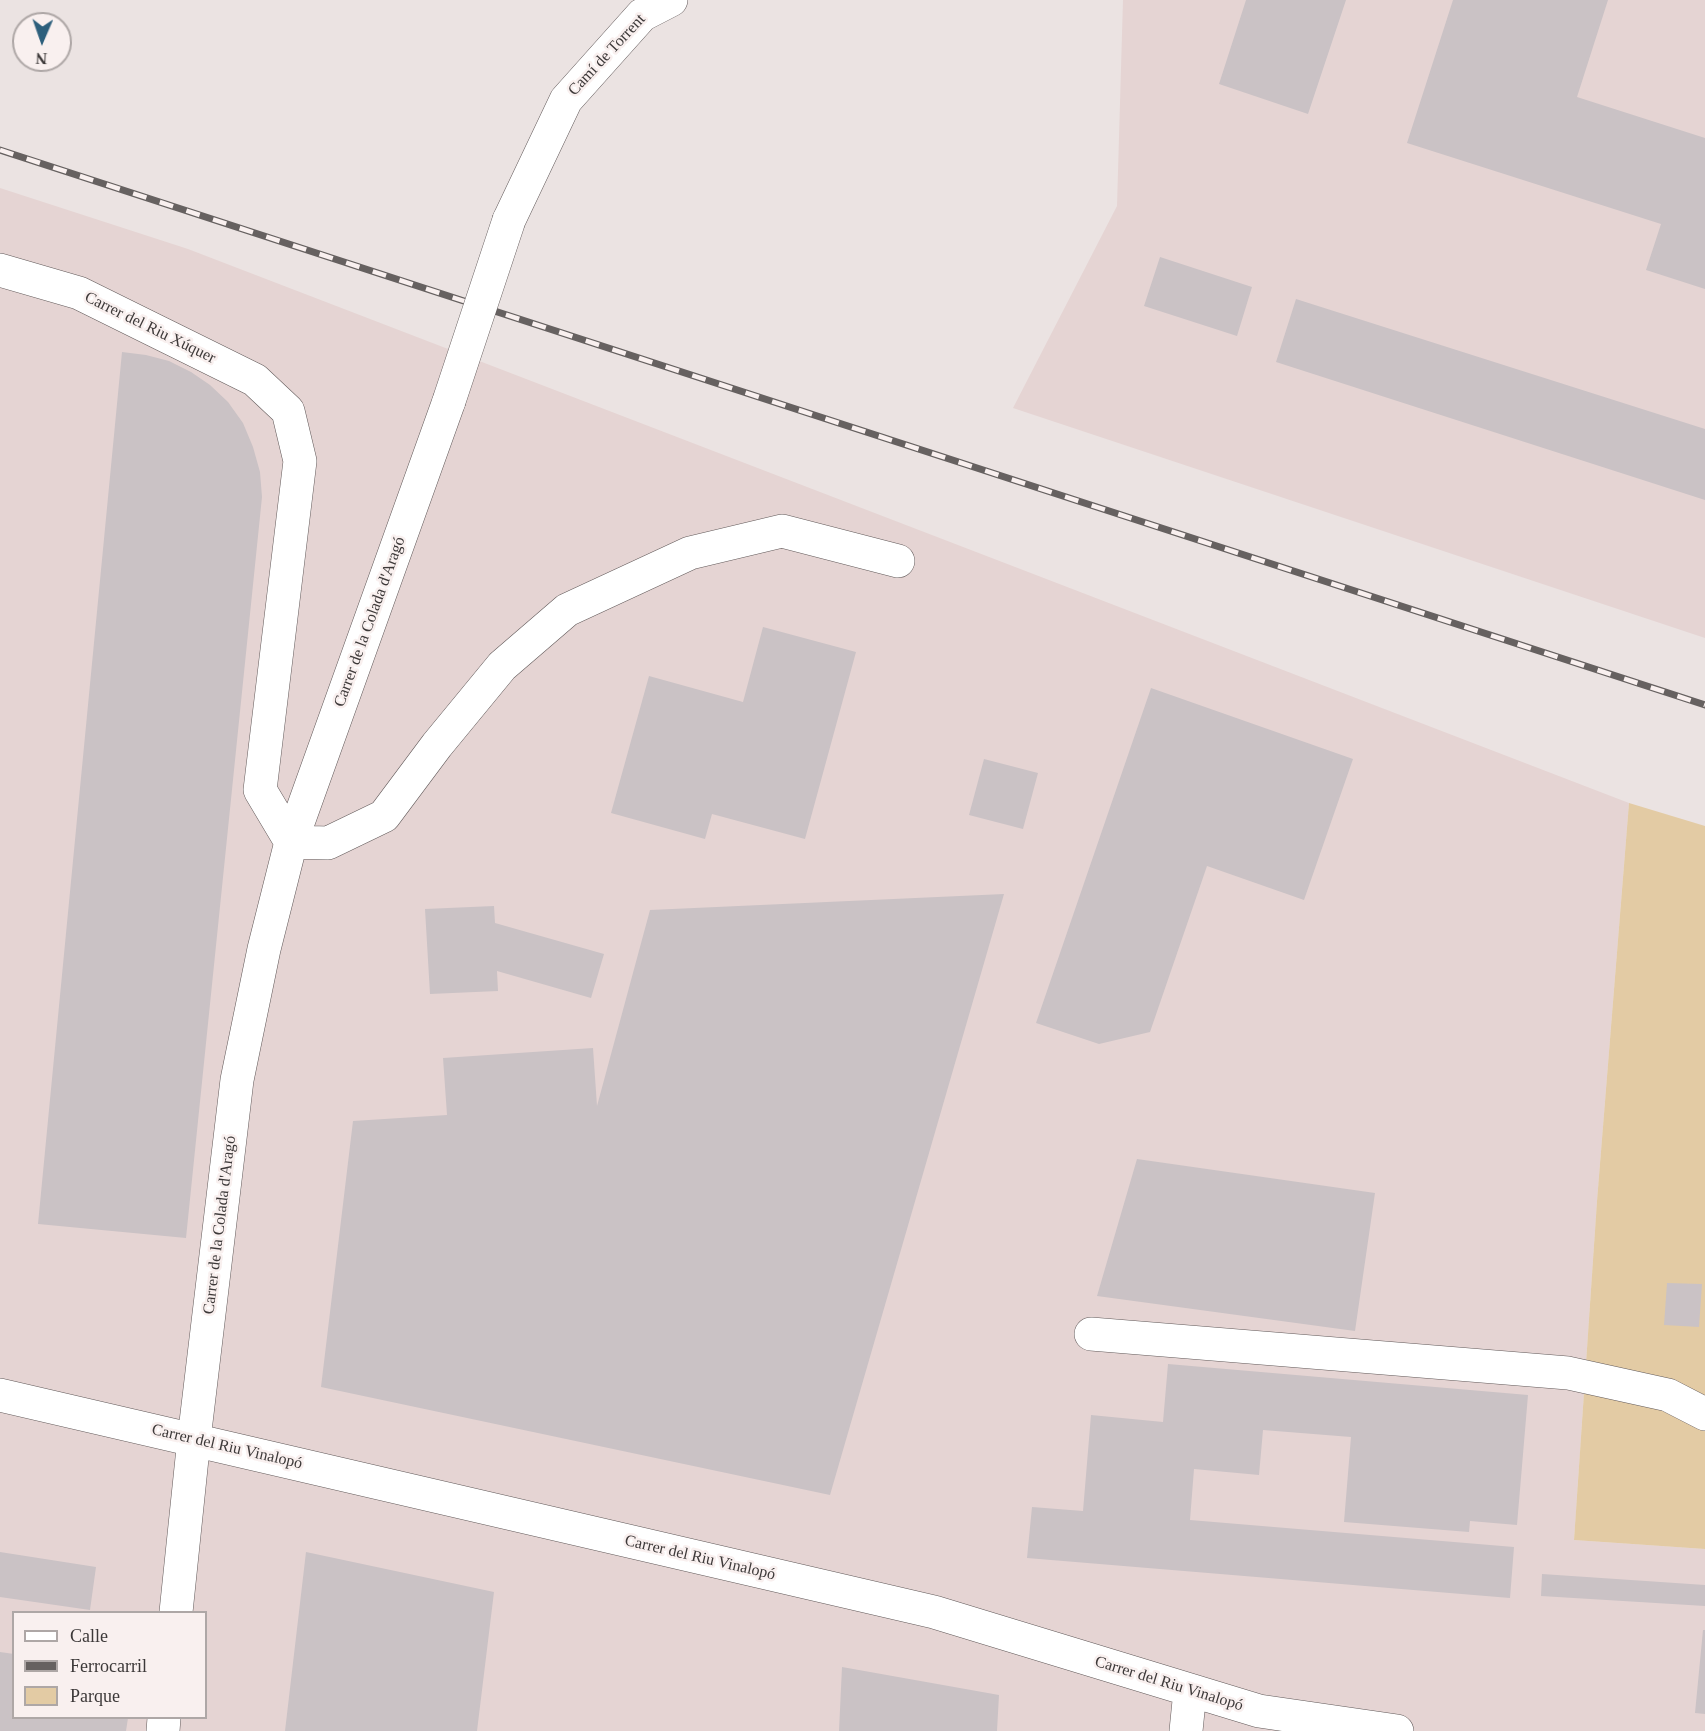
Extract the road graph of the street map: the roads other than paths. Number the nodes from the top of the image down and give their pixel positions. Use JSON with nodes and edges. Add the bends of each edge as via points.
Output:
{"nodes":[{"id":1,"x":671,"y":0,"type":"edge"},
{"id":2,"x":0,"y":270,"type":"edge"},
{"id":3,"x":449,"y":401,"type":"joint"},
{"id":4,"x":897,"y":561,"type":"dead end"},
{"id":5,"x":291,"y":842,"type":"junction"},
{"id":6,"x":1091,"y":1334,"type":"dead end"},
{"id":7,"x":0,"y":1395,"type":"edge"},
{"id":8,"x":1705,"y":1414,"type":"edge"},
{"id":9,"x":194,"y":1439,"type":"junction"},
{"id":10,"x":176,"y":1611,"type":"edge"},
{"id":11,"x":1190,"y":1691,"type":"junction"},
{"id":12,"x":1186,"y":1731,"type":"edge"},
{"id":13,"x":1397,"y":1731,"type":"edge"}],
"edges":[{"from":1,"to":3,"type":"street","name":"Camí de Torrent","bridge":true,"via":[[642,15],[566,100],[509,220]]},
{"from":2,"to":5,"type":"street","name":"Carrer del Riu Xúquer","via":[[79,293],[255,380],[288,411],[300,461],[260,790]]},
{"from":3,"to":5,"type":"street","name":"Carrer de la Colada d'Aragó"},
{"from":4,"to":5,"type":"street","via":[[782,531],[690,553],[669,562],[567,610],[502,666],[384,816],[328,843]]},
{"from":5,"to":9,"type":"street","name":"Carrer de la Colada d'Aragó","via":[[237,1080]]},
{"from":6,"to":8,"type":"street","via":[[1568,1373],[1668,1395]]},
{"from":7,"to":9,"type":"street","name":"Carrer del Riu Vinalopó"},
{"from":9,"to":10,"type":"street","name":"Carrer de la Colada d'Aragó"},
{"from":9,"to":11,"type":"street","name":"Carrer del Riu Vinalopó","via":[[934,1612]]},
{"from":11,"to":12,"type":"street"},
{"from":11,"to":13,"type":"street","name":"Carrer del Riu Vinalopó","via":[[1259,1711]]}]}
